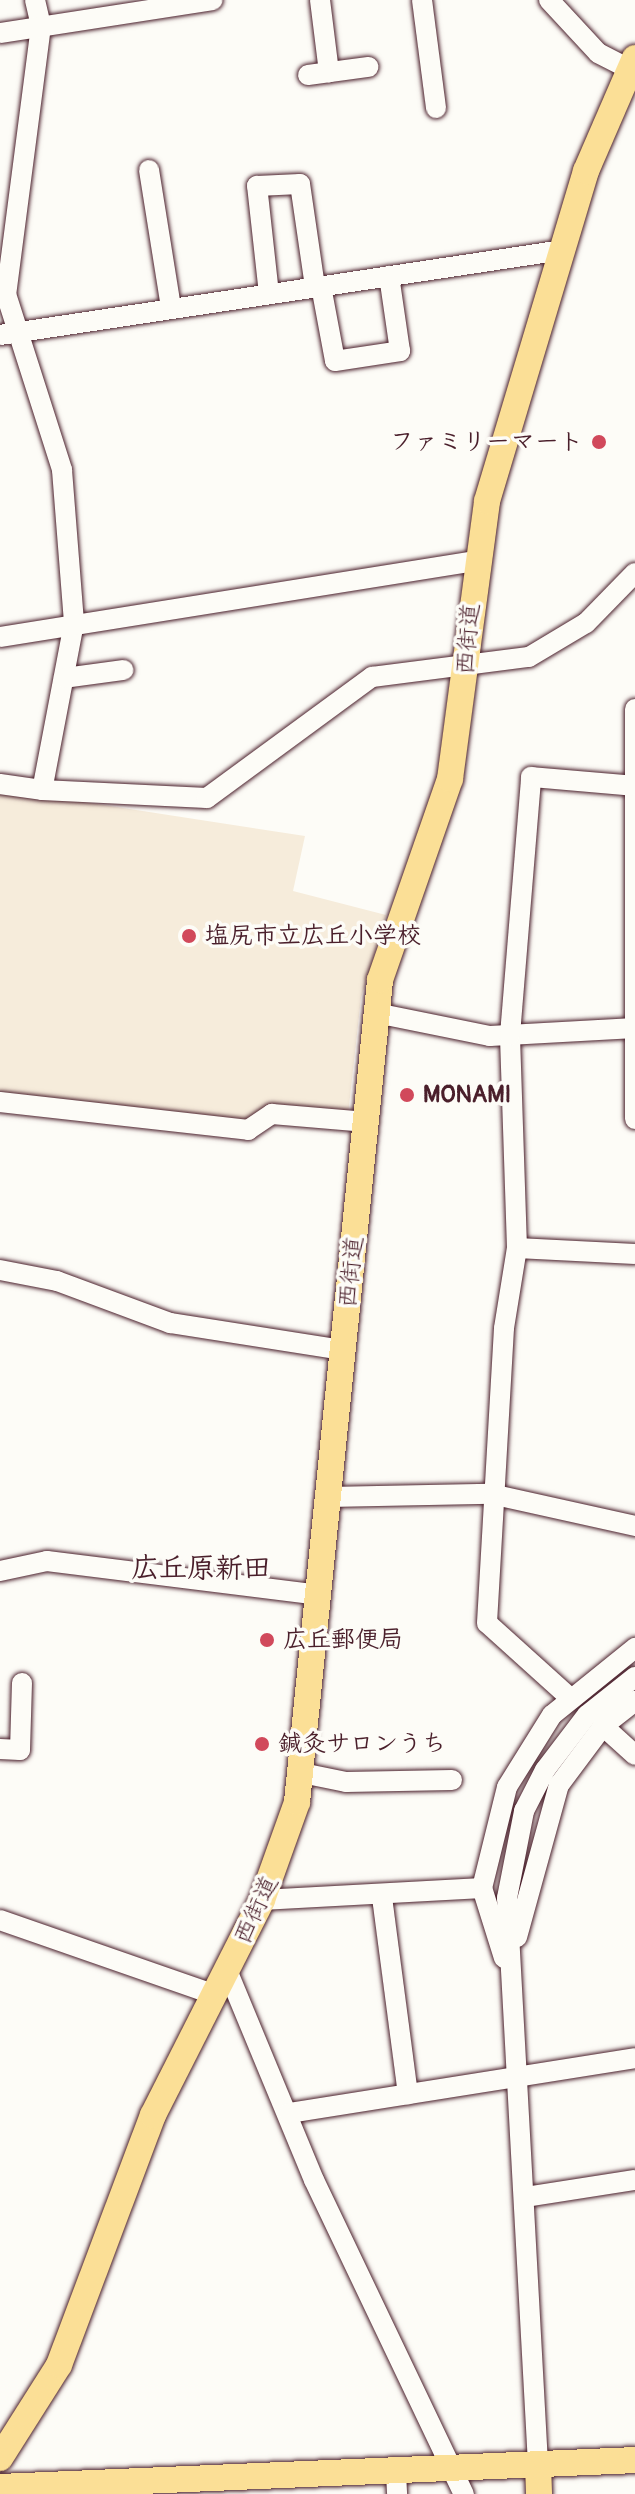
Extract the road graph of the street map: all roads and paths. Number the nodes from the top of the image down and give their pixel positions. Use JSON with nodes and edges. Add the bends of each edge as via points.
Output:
{"nodes":[{"id":1,"x":35,"y":0,"type":"edge"},
{"id":2,"x":212,"y":0,"type":"edge"},
{"id":3,"x":320,"y":0,"type":"edge"},
{"id":4,"x":422,"y":0,"type":"edge"},
{"id":5,"x":549,"y":0,"type":"edge"},
{"id":6,"x":41,"y":26,"type":"junction"},
{"id":7,"x":0,"y":33,"type":"edge"},
{"id":8,"x":633,"y":64,"type":"edge"},
{"id":9,"x":368,"y":67,"type":"dead end"},
{"id":10,"x":329,"y":72,"type":"junction"},
{"id":11,"x":308,"y":75,"type":"dead end"},
{"id":12,"x":436,"y":108,"type":"dead end"},
{"id":13,"x":149,"y":170,"type":"dead end"},
{"id":14,"x":563,"y":250,"type":"junction"},
{"id":15,"x":389,"y":276,"type":"junction"},
{"id":16,"x":318,"y":286,"type":"junction"},
{"id":17,"x":269,"y":294,"type":"junction"},
{"id":18,"x":171,"y":308,"type":"junction"},
{"id":19,"x":8,"y":333,"type":"edge"},
{"id":20,"x":474,"y":561,"type":"junction"},
{"id":21,"x":635,"y":573,"type":"edge"},
{"id":22,"x":74,"y":623,"type":"junction"},
{"id":23,"x":0,"y":637,"type":"edge"},
{"id":24,"x":466,"y":667,"type":"junction"},
{"id":25,"x":123,"y":670,"type":"dead end"},
{"id":26,"x":64,"y":678,"type":"junction"},
{"id":27,"x":635,"y":709,"type":"edge"},
{"id":28,"x":0,"y":784,"type":"edge"},
{"id":29,"x":634,"y":786,"type":"edge"},
{"id":30,"x":42,"y":790,"type":"junction"},
{"id":31,"x":376,"y":1013,"type":"junction"},
{"id":32,"x":633,"y":1028,"type":"edge"},
{"id":33,"x":510,"y":1035,"type":"junction"},
{"id":34,"x":0,"y":1102,"type":"edge"},
{"id":35,"x":635,"y":1119,"type":"edge"},
{"id":36,"x":367,"y":1122,"type":"junction"},
{"id":37,"x":517,"y":1248,"type":"junction"},
{"id":38,"x":635,"y":1254,"type":"edge"},
{"id":39,"x":0,"y":1270,"type":"edge"},
{"id":40,"x":343,"y":1350,"type":"junction"},
{"id":41,"x":491,"y":1494,"type":"junction"},
{"id":42,"x":328,"y":1497,"type":"junction"},
{"id":43,"x":635,"y":1526,"type":"edge"},
{"id":44,"x":0,"y":1571,"type":"edge"},
{"id":45,"x":320,"y":1595,"type":"junction"},
{"id":46,"x":635,"y":1648,"type":"edge"},
{"id":47,"x":635,"y":1677,"type":"edge"},
{"id":48,"x":22,"y":1683,"type":"dead end"},
{"id":49,"x":569,"y":1697,"type":"junction"},
{"id":50,"x":635,"y":1701,"type":"edge"},
{"id":51,"x":603,"y":1726,"type":"junction"},
{"id":52,"x":0,"y":1749,"type":"edge"},
{"id":53,"x":635,"y":1755,"type":"edge"},
{"id":54,"x":302,"y":1773,"type":"junction"},
{"id":55,"x":452,"y":1780,"type":"dead end"},
{"id":56,"x":482,"y":1888,"type":"junction"},
{"id":57,"x":382,"y":1897,"type":"junction"},
{"id":58,"x":262,"y":1900,"type":"junction"},
{"id":59,"x":0,"y":1920,"type":"edge"},
{"id":60,"x":227,"y":1970,"type":"junction"},
{"id":61,"x":510,"y":1973,"type":"junction"},
{"id":62,"x":212,"y":1994,"type":"junction"},
{"id":63,"x":635,"y":2058,"type":"edge"},
{"id":64,"x":518,"y":2077,"type":"junction"},
{"id":65,"x":408,"y":2094,"type":"junction"},
{"id":66,"x":289,"y":2113,"type":"junction"},
{"id":67,"x":635,"y":2180,"type":"edge"},
{"id":68,"x":525,"y":2197,"type":"junction"},
{"id":69,"x":0,"y":2458,"type":"edge"},
{"id":70,"x":635,"y":2460,"type":"edge"},
{"id":71,"x":538,"y":2464,"type":"junction"},
{"id":72,"x":449,"y":2469,"type":"junction"},
{"id":73,"x":396,"y":2484,"type":"edge"},
{"id":74,"x":0,"y":2487,"type":"edge"},
{"id":75,"x":105,"y":2489,"type":"edge"},
{"id":76,"x":464,"y":2494,"type":"edge"},
{"id":77,"x":539,"y":2494,"type":"edge"}],
"edges":[{"from":1,"to":6,"type":"street"},
{"from":2,"to":6,"type":"street"},
{"from":3,"to":10,"type":"street"},
{"from":4,"to":12,"type":"street"},
{"from":5,"to":8,"type":"street","via":[[598,53]]},
{"from":6,"to":7,"type":"street"},
{"from":6,"to":19,"type":"street","via":[[6,294]]},
{"from":8,"to":14,"type":"main road","name":"西街道"},
{"from":9,"to":10,"type":"street"},
{"from":10,"to":11,"type":"street"},
{"from":13,"to":18,"type":"street"},
{"from":14,"to":15,"type":"street"},
{"from":14,"to":20,"type":"main road","name":"西街道"},
{"from":15,"to":16,"type":"street"},
{"from":15,"to":16,"type":"street","via":[[400,351],[335,361]]},
{"from":16,"to":17,"type":"street"},
{"from":16,"to":17,"type":"street","via":[[300,184],[257,186]]},
{"from":17,"to":18,"type":"street"},
{"from":18,"to":19,"type":"street"},
{"from":19,"to":22,"type":"street","via":[[62,470]]},
{"from":20,"to":22,"type":"street"},
{"from":20,"to":24,"type":"main road","name":"西街道"},
{"from":21,"to":24,"type":"street","via":[[558,643],[529,657]]},
{"from":22,"to":23,"type":"street"},
{"from":22,"to":26,"type":"street"},
{"from":24,"to":30,"type":"street","via":[[372,677],[207,798]]},
{"from":24,"to":31,"type":"main road","name":"西街道","via":[[450,779],[380,980]]},
{"from":25,"to":26,"type":"street"},
{"from":26,"to":30,"type":"street"},
{"from":27,"to":29,"type":"street"},
{"from":28,"to":30,"type":"street"},
{"from":29,"to":32,"type":"street"},
{"from":29,"to":33,"type":"street","via":[[531,777]]},
{"from":31,"to":33,"type":"street"},
{"from":31,"to":36,"type":"main road","name":"西街道"},
{"from":32,"to":33,"type":"street"},
{"from":32,"to":35,"type":"street"},
{"from":33,"to":37,"type":"street"},
{"from":34,"to":36,"type":"street","via":[[248,1130],[272,1114]]},
{"from":36,"to":40,"type":"main road","name":"西街道"},
{"from":37,"to":38,"type":"street"},
{"from":37,"to":41,"type":"street"},
{"from":39,"to":40,"type":"street","via":[[57,1281],[170,1323]]},
{"from":40,"to":42,"type":"main road","name":"西街道"},
{"from":41,"to":42,"type":"street"},
{"from":41,"to":43,"type":"street"},
{"from":41,"to":49,"type":"street","via":[[487,1623]]},
{"from":42,"to":45,"type":"main road","name":"西街道"},
{"from":44,"to":45,"type":"street","via":[[47,1561]]},
{"from":45,"to":54,"type":"main road","name":"西街道"},
{"from":46,"to":49,"type":"street"},
{"from":47,"to":61,"type":"street","via":[[587,1715],[545,1770],[524,1811],[507,1898]]},
{"from":48,"to":52,"type":"street","via":[[20,1750]]},
{"from":49,"to":56,"type":"street","via":[[507,1787]]},
{"from":50,"to":51,"type":"street"},
{"from":51,"to":53,"type":"street"},
{"from":51,"to":61,"type":"street","via":[[546,1812]]},
{"from":54,"to":55,"type":"street","via":[[346,1782]]},
{"from":54,"to":58,"type":"main road","name":"西街道","via":[[284,1849]]},
{"from":56,"to":57,"type":"street"},
{"from":56,"to":61,"type":"street"},
{"from":57,"to":58,"type":"street"},
{"from":57,"to":65,"type":"street"},
{"from":58,"to":60,"type":"main road","name":"西街道"},
{"from":59,"to":62,"type":"street"},
{"from":60,"to":62,"type":"main road","name":"西街道"},
{"from":60,"to":66,"type":"street"},
{"from":61,"to":64,"type":"street"},
{"from":62,"to":69,"type":"main road","name":"西街道","via":[[153,2115],[59,2365]]},
{"from":63,"to":64,"type":"street"},
{"from":64,"to":65,"type":"street"},
{"from":64,"to":68,"type":"street"},
{"from":65,"to":66,"type":"street"},
{"from":66,"to":72,"type":"street"},
{"from":67,"to":68,"type":"street"},
{"from":68,"to":71,"type":"street"},
{"from":70,"to":71,"type":"main road"},
{"from":71,"to":72,"type":"main road"},
{"from":71,"to":77,"type":"main road"},
{"from":72,"to":73,"type":"main road"},
{"from":72,"to":76,"type":"street"},
{"from":73,"to":75,"type":"main road"},
{"from":74,"to":75,"type":"main road"}]}
